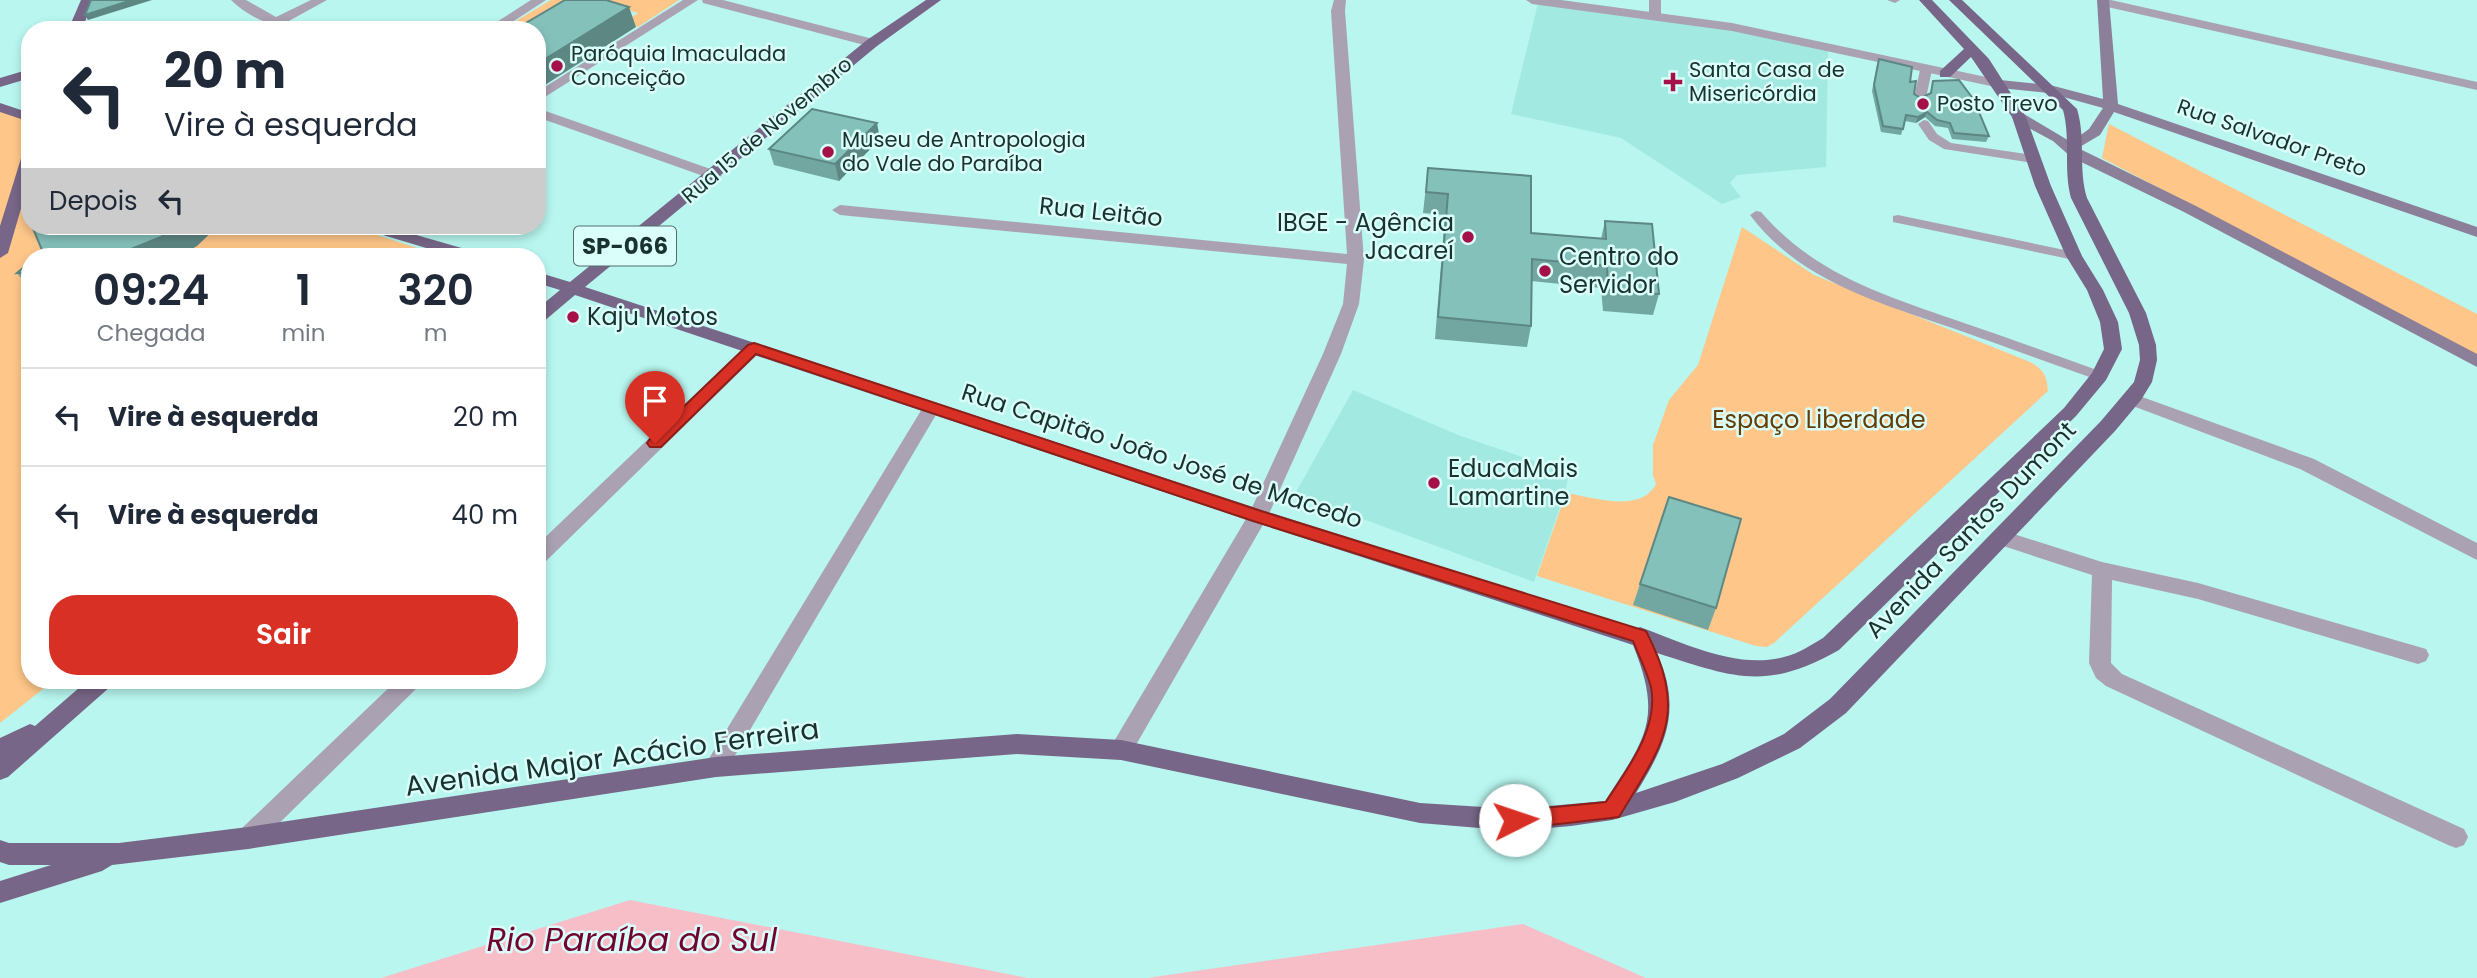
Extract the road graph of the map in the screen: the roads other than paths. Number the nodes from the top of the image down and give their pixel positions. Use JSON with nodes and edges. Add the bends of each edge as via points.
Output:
{"nodes":[{"id":1,"x":87,"y":0,"type":"edge"},
{"id":2,"x":237,"y":0,"type":"edge"},
{"id":3,"x":321,"y":0,"type":"edge"},
{"id":4,"x":540,"y":0,"type":"edge"},
{"id":5,"x":692,"y":0,"type":"edge"},
{"id":6,"x":708,"y":0,"type":"edge"},
{"id":7,"x":934,"y":0,"type":"edge"},
{"id":8,"x":1340,"y":0,"type":"edge"},
{"id":9,"x":1532,"y":0,"type":"edge"},
{"id":10,"x":1656,"y":0,"type":"edge"},
{"id":11,"x":1925,"y":0,"type":"edge"},
{"id":12,"x":1955,"y":0,"type":"edge"},
{"id":13,"x":2103,"y":1,"type":"edge"},
{"id":14,"x":1656,"y":16,"type":"junction"},
{"id":15,"x":79,"y":21,"type":"edge"},
{"id":16,"x":274,"y":21,"type":"edge"},
{"id":17,"x":278,"y":21,"type":"edge"},
{"id":18,"x":505,"y":21,"type":"edge"},
{"id":19,"x":872,"y":43,"type":"junction"},
{"id":20,"x":1972,"y":49,"type":"junction"},
{"id":21,"x":1926,"y":70,"type":"junction"},
{"id":22,"x":1945,"y":74,"type":"junction"},
{"id":23,"x":21,"y":76,"type":"edge"},
{"id":24,"x":0,"y":83,"type":"edge"},
{"id":25,"x":2000,"y":84,"type":"junction"},
{"id":26,"x":2477,"y":86,"type":"edge"},
{"id":27,"x":2050,"y":89,"type":"junction"},
{"id":28,"x":546,"y":92,"type":"edge"},
{"id":29,"x":1920,"y":98,"type":"edge"},
{"id":30,"x":2110,"y":106,"type":"junction"},
{"id":31,"x":0,"y":107,"type":"edge"},
{"id":32,"x":21,"y":115,"type":"edge"},
{"id":33,"x":546,"y":116,"type":"edge"},
{"id":34,"x":2019,"y":117,"type":"junction"},
{"id":35,"x":1924,"y":124,"type":"edge"},
{"id":36,"x":2077,"y":149,"type":"junction"},
{"id":37,"x":2033,"y":159,"type":"junction"},
{"id":38,"x":714,"y":175,"type":"junction"},
{"id":39,"x":21,"y":181,"type":"edge"},
{"id":40,"x":841,"y":209,"type":"dead end"},
{"id":41,"x":1756,"y":215,"type":"dead end"},
{"id":42,"x":21,"y":218,"type":"edge"},
{"id":43,"x":1898,"y":219,"type":"dead end"},
{"id":44,"x":6,"y":230,"type":"junction"},
{"id":45,"x":2477,"y":232,"type":"edge"},
{"id":46,"x":399,"y":235,"type":"edge"},
{"id":47,"x":443,"y":248,"type":"edge"},
{"id":48,"x":0,"y":253,"type":"edge"},
{"id":49,"x":2074,"y":256,"type":"junction"},
{"id":50,"x":1356,"y":260,"type":"junction"},
{"id":51,"x":546,"y":280,"type":"edge"},
{"id":52,"x":573,"y":288,"type":"junction"},
{"id":53,"x":546,"y":310,"type":"edge"},
{"id":54,"x":754,"y":348,"type":"junction"},
{"id":55,"x":2477,"y":361,"type":"edge"},
{"id":56,"x":2101,"y":376,"type":"junction"},
{"id":57,"x":2131,"y":399,"type":"junction"},
{"id":58,"x":931,"y":408,"type":"junction"},
{"id":59,"x":1258,"y":516,"type":"junction"},
{"id":60,"x":2001,"y":538,"type":"junction"},
{"id":61,"x":546,"y":549,"type":"edge"},
{"id":62,"x":2477,"y":552,"type":"edge"},
{"id":63,"x":2102,"y":570,"type":"junction"},
{"id":64,"x":1640,"y":636,"type":"junction"},
{"id":65,"x":2418,"y":655,"type":"dead end"},
{"id":66,"x":1773,"y":670,"type":"joint"},
{"id":67,"x":93,"y":689,"type":"edge"},
{"id":68,"x":402,"y":689,"type":"edge"},
{"id":69,"x":52,"y":723,"type":"junction"},
{"id":70,"x":0,"y":749,"type":"edge"},
{"id":71,"x":1121,"y":750,"type":"junction"},
{"id":72,"x":716,"y":766,"type":"junction"},
{"id":73,"x":0,"y":770,"type":"edge"},
{"id":74,"x":1612,"y":810,"type":"junction"},
{"id":75,"x":2456,"y":837,"type":"dead end"},
{"id":76,"x":248,"y":838,"type":"junction"},
{"id":77,"x":0,"y":851,"type":"edge"},
{"id":78,"x":118,"y":855,"type":"junction"},
{"id":79,"x":0,"y":892,"type":"edge"}],
"edges":[{"from":1,"to":15,"type":"main road"},
{"from":2,"to":16,"type":"street"},
{"from":3,"to":17,"type":"street"},
{"from":4,"to":18,"type":"street"},
{"from":5,"to":28,"type":"street"},
{"from":6,"to":19,"type":"street"},
{"from":7,"to":19,"type":"main road","name":"Rua 15 de Novembro","number":"SP-066"},
{"from":8,"to":50,"type":"street"},
{"from":9,"to":14,"type":"street"},
{"from":10,"to":14,"type":"street"},
{"from":11,"to":20,"type":"main road","name":"Avenida Santos Dumont"},
{"from":12,"to":27,"type":"main road","name":"Avenida Santos Dumont"},
{"from":13,"to":26,"type":"street"},
{"from":13,"to":30,"type":"main road"},
{"from":14,"to":21,"type":"street","via":[[1732,27]]},
{"from":19,"to":38,"type":"main road","name":"Rua 15 de Novembro","number":"SP-066"},
{"from":20,"to":22,"type":"main road"},
{"from":20,"to":25,"type":"main road","name":"Avenida Santos Dumont"},
{"from":21,"to":22,"type":"street"},
{"from":21,"to":29,"type":"lane"},
{"from":22,"to":25,"type":"street"},
{"from":23,"to":24,"type":"main road"},
{"from":25,"to":27,"type":"main road","name":"Rua Salvador Preto"},
{"from":25,"to":34,"type":"main road","name":"Avenida Santos Dumont"},
{"from":27,"to":30,"type":"main road","name":"Rua Salvador Preto"},
{"from":27,"to":36,"type":"main road","name":"Avenida Santos Dumont","via":[[2070,109]]},
{"from":30,"to":36,"type":"main road","via":[[2095,132]]},
{"from":30,"to":45,"type":"main road","name":"Rua Salvador Preto"},
{"from":31,"to":32,"type":"main road"},
{"from":33,"to":38,"type":"street"},
{"from":34,"to":36,"type":"main road"},
{"from":34,"to":37,"type":"main road","name":"Avenida Santos Dumont"},
{"from":35,"to":37,"type":"lane","via":[[1933,137],[1948,146]]},
{"from":36,"to":55,"type":"main road"},
{"from":36,"to":57,"type":"main road","name":"Avenida Santos Dumont","via":[[2074,174],[2078,195],[2134,304],[2148,348],[2146,374]]},
{"from":37,"to":49,"type":"main road","name":"Avenida Santos Dumont"},
{"from":38,"to":52,"type":"main road","name":"Rua 15 de Novembro","number":"SP-066"},
{"from":39,"to":44,"type":"main road"},
{"from":40,"to":50,"type":"street","name":"Rua Leitão"},
{"from":41,"to":56,"type":"lane","via":[[1769,234],[1827,274]]},
{"from":42,"to":44,"type":"main road"},
{"from":43,"to":49,"type":"lane"},
{"from":44,"to":48,"type":"main road"},
{"from":46,"to":47,"type":"main road"},
{"from":49,"to":56,"type":"main road","name":"Avenida Santos Dumont","via":[[2109,322],[2113,349]]},
{"from":50,"to":59,"type":"street","via":[[1351,304],[1332,355]]},
{"from":51,"to":52,"type":"main road","name":"Rua Capitão João José de Macedo"},
{"from":52,"to":53,"type":"main road","name":"Rua 15 de Novembro","number":"SP-066"},
{"from":52,"to":54,"type":"main road","name":"Rua Capitão João José de Macedo"},
{"from":54,"to":58,"type":"main road","name":"Rua Capitão João José de Macedo"},
{"from":54,"to":61,"type":"street"},
{"from":56,"to":66,"type":"main road","name":"Avenida Santos Dumont","via":[[2070,412],[1831,645],[1798,664]]},
{"from":57,"to":60,"type":"main road","name":"Avenida Santos Dumont"},
{"from":57,"to":62,"type":"street","via":[[2308,464]]},
{"from":58,"to":59,"type":"main road","name":"Rua Capitão João José de Macedo"},
{"from":58,"to":72,"type":"street"},
{"from":59,"to":64,"type":"main road","name":"Rua Capitão João José de Macedo"},
{"from":59,"to":71,"type":"street"},
{"from":60,"to":63,"type":"street"},
{"from":60,"to":74,"type":"main road","name":"Avenida Santos Dumont","via":[[1838,706],[1791,741],[1708,779]]},
{"from":63,"to":65,"type":"street"},
{"from":63,"to":75,"type":"street","via":[[2100,663],[2114,680]]},
{"from":64,"to":66,"type":"main road","name":"Rua Capitão João José de Macedo","via":[[1704,659]]},
{"from":64,"to":74,"type":"main road","via":[[1660,688],[1660,714],[1643,759]]},
{"from":67,"to":69,"type":"main road"},
{"from":68,"to":76,"type":"street"},
{"from":69,"to":70,"type":"main road"},
{"from":69,"to":73,"type":"main road"},
{"from":71,"to":72,"type":"main road","name":"Avenida Major Acácio Ferreira","via":[[1017,744]]},
{"from":71,"to":74,"type":"main road","name":"Avenida Major Acácio Ferreira","via":[[1420,813],[1515,820]]},
{"from":72,"to":76,"type":"main road","name":"Avenida Major Acácio Ferreira"},
{"from":76,"to":78,"type":"main road","name":"Avenida Major Acácio Ferreira"},
{"from":77,"to":78,"type":"main road","name":"Avenida Major Acácio Ferreira"},
{"from":78,"to":79,"type":"main road","name":"Avenida Major Acácio Ferreira"}]}
